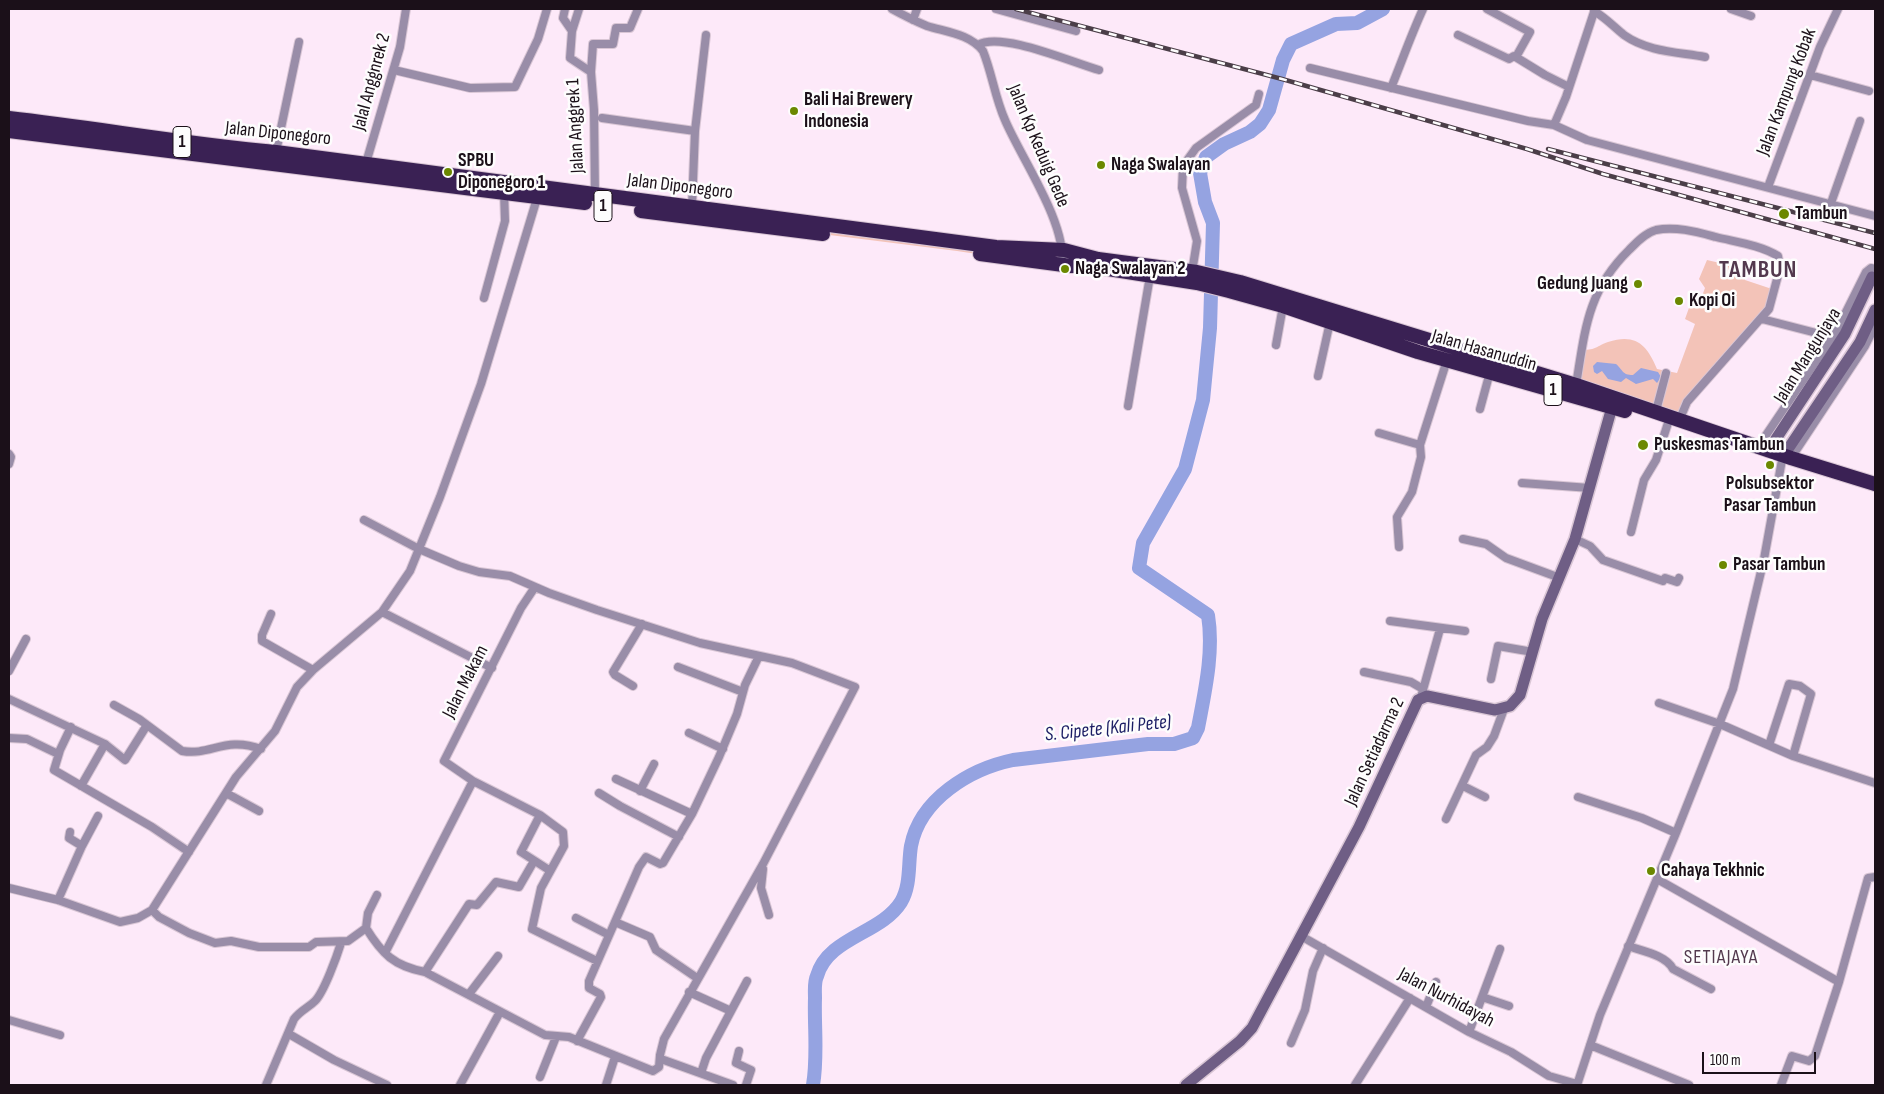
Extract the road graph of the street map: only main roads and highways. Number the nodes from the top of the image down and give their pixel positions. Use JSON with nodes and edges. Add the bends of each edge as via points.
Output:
{"nodes":[{"id":1,"x":9,"y":118,"type":"edge"},
{"id":2,"x":9,"y":131,"type":"edge"},
{"id":3,"x":504,"y":189,"type":"junction"},
{"id":4,"x":538,"y":193,"type":"junction"},
{"id":5,"x":1151,"y":271,"type":"junction"},
{"id":6,"x":1874,"y":273,"type":"edge"},
{"id":7,"x":1195,"y":276,"type":"joint"},
{"id":8,"x":1234,"y":287,"type":"junction"},
{"id":9,"x":1875,"y":310,"type":"edge"},
{"id":10,"x":1612,"y":407,"type":"junction"},
{"id":11,"x":1673,"y":422,"type":"junction"},
{"id":12,"x":1763,"y":449,"type":"junction"},
{"id":13,"x":1786,"y":458,"type":"junction"},
{"id":14,"x":1875,"y":484,"type":"edge"},
{"id":15,"x":1875,"y":492,"type":"edge"},
{"id":16,"x":1186,"y":1085,"type":"edge"}],
"edges":[{"from":1,"to":3,"type":"highway","name":"Jalan Diponegoro","number":"1","via":[[91,127],[201,145],[366,163]]},
{"from":2,"to":3,"type":"highway","name":"Jalan Diponegoro","number":"1"},
{"from":3,"to":4,"type":"highway","name":"Jalan Diponegoro","number":"1"},
{"from":4,"to":5,"type":"highway","name":"Jalan Diponegoro","number":"1","via":[[1062,264]]},
{"from":4,"to":5,"type":"highway","name":"Jalan Diponegoro","number":"1","via":[[692,207],[996,247],[1064,250]]},
{"from":5,"to":7,"type":"highway","name":"Jalan Diponegoro","number":"1"},
{"from":6,"to":12,"type":"main road","name":"Jalan Mangunjaya","via":[[1844,334]]},
{"from":7,"to":8,"type":"highway","name":"Jalan Hasanuddin","number":"1"},
{"from":8,"to":10,"type":"highway","name":"Jalan Hasanuddin","number":"1","via":[[1447,360]]},
{"from":8,"to":11,"type":"highway","name":"Jalan Hasanuddin","number":"1","via":[[1576,385],[1656,411]]},
{"from":9,"to":13,"type":"main road","name":"Jalan Mangunjaya","via":[[1860,342]]},
{"from":10,"to":11,"type":"highway","name":"Jalan Hasanuddin","number":"1"},
{"from":10,"to":16,"type":"main road","name":"Jalan Setiadarma 2","via":[[1574,539],[1542,619],[1520,695],[1504,709],[1480,709],[1422,693],[1359,826],[1248,1033]]},
{"from":11,"to":12,"type":"highway","name":"Jalan Hasanuddin","number":"1"},
{"from":11,"to":13,"type":"highway","name":"Jalan Hasanuddin","number":"1"},
{"from":12,"to":13,"type":"highway","name":"Jalan Hasanuddin","number":"1"},
{"from":13,"to":14,"type":"highway","name":"Jalan Hasanuddin","number":"1"},
{"from":13,"to":15,"type":"highway","name":"Jalan Hasanuddin","number":"1"}]}
